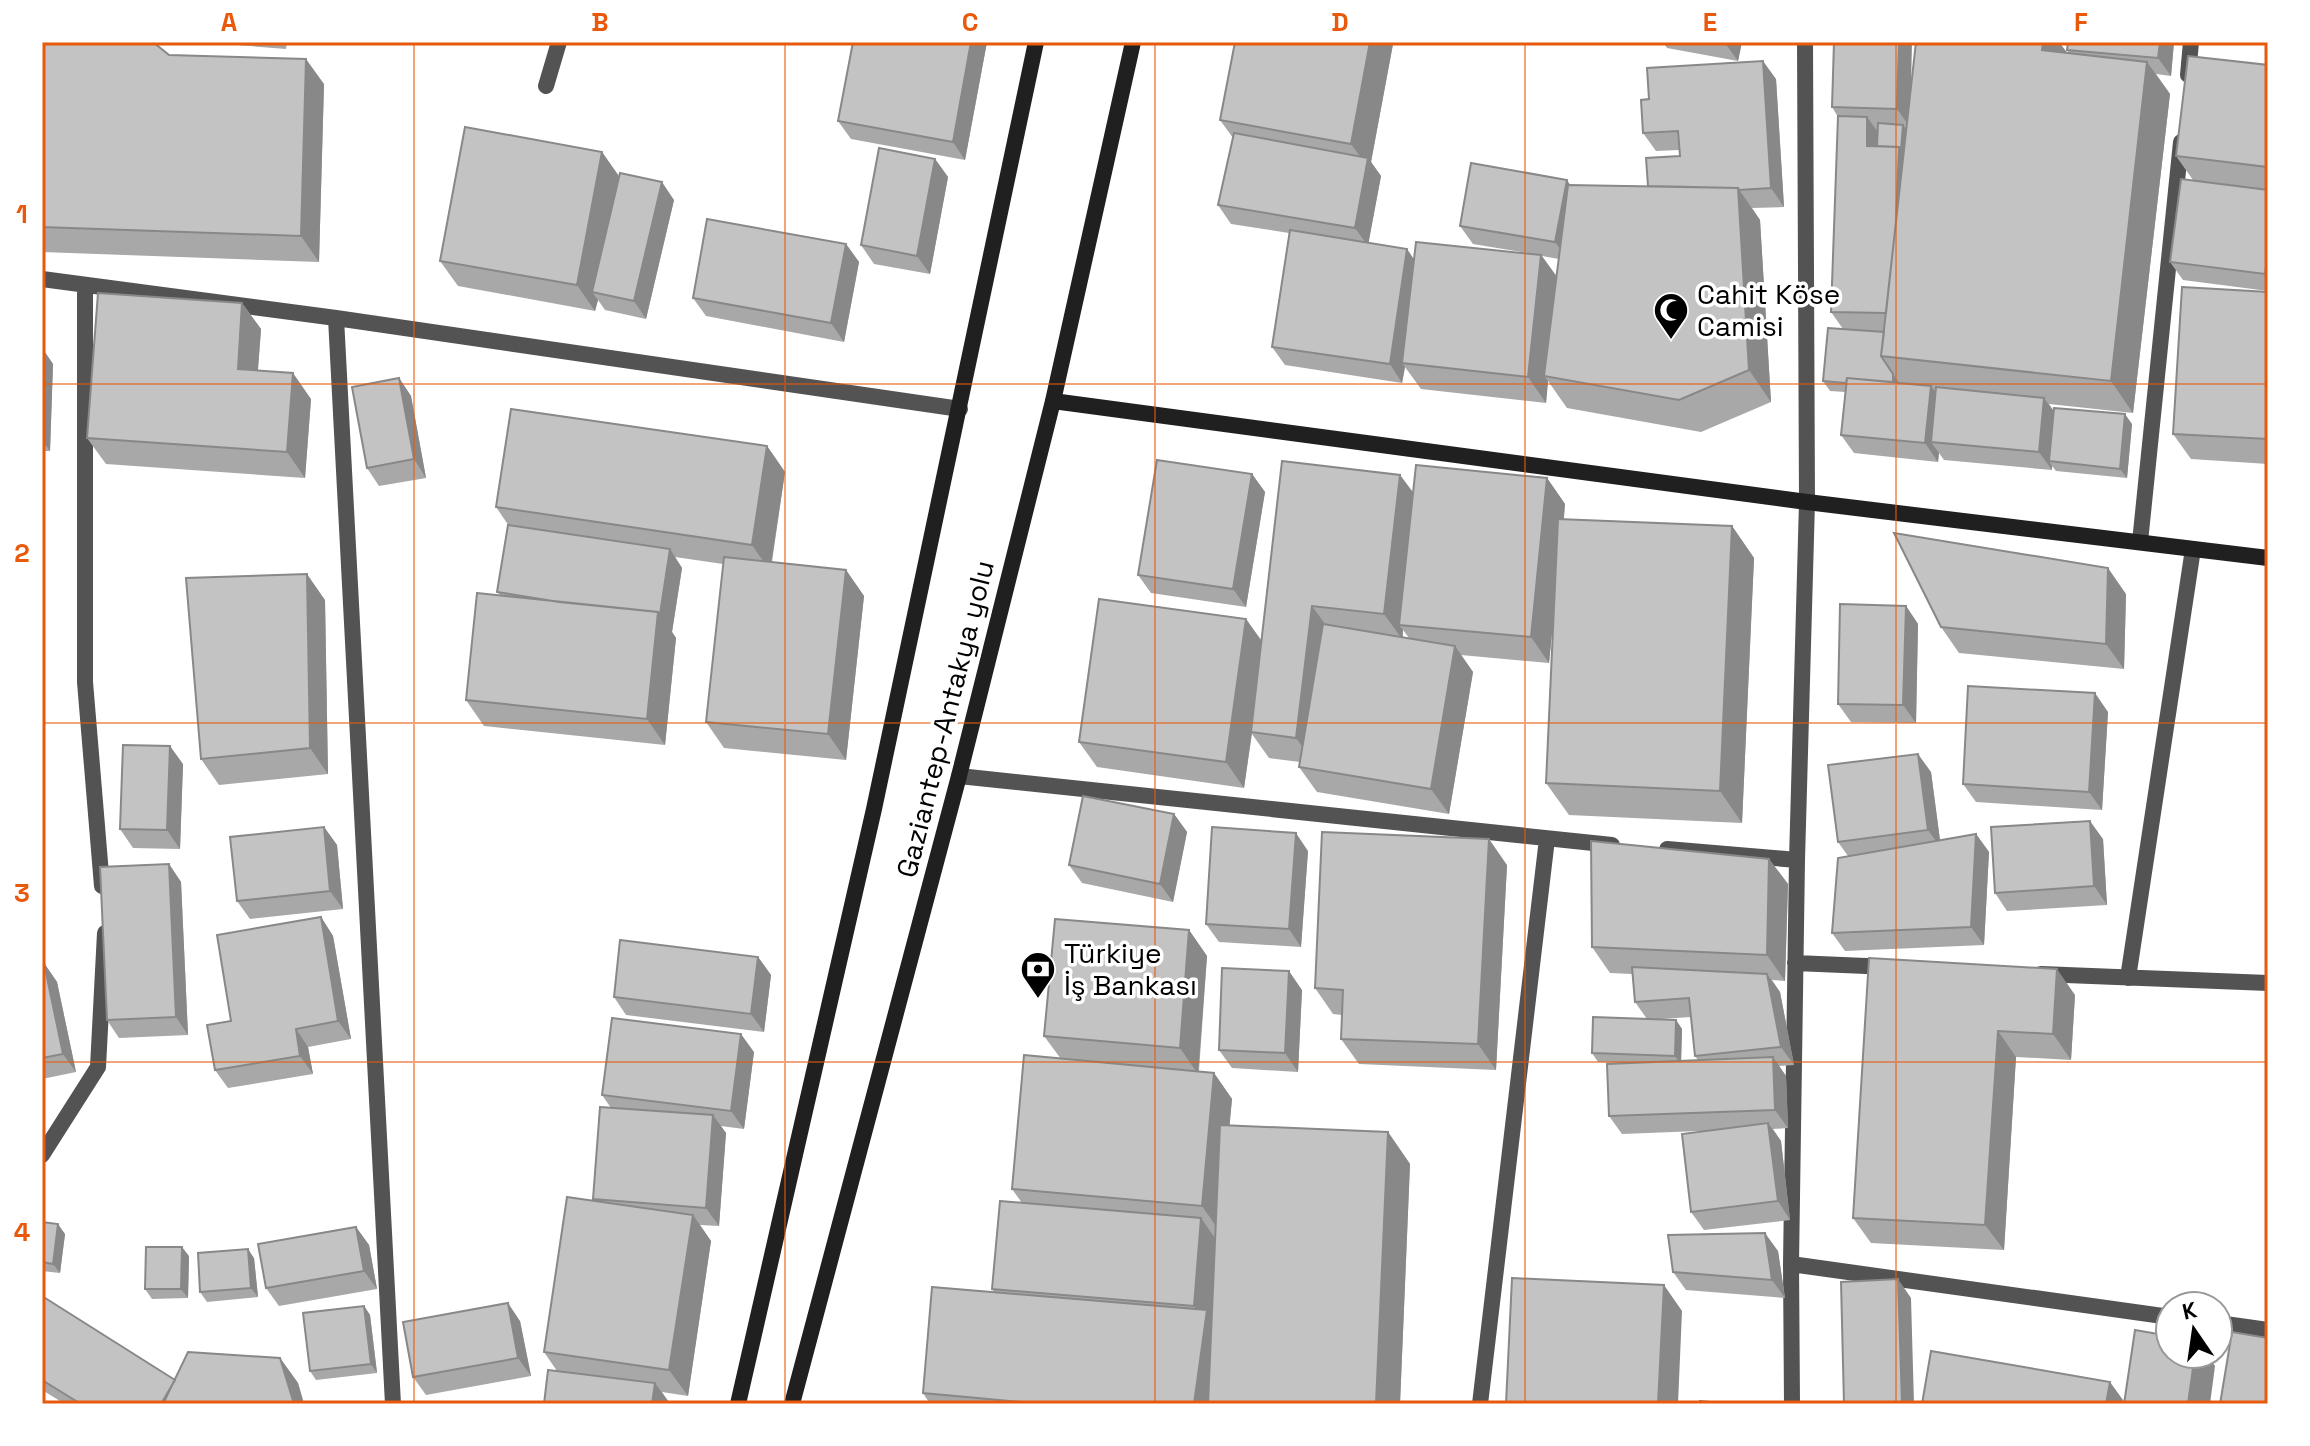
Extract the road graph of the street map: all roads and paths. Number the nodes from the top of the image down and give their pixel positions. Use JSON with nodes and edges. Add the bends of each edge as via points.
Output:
{"nodes":[{"id":1,"x":559,"y":42,"type":"edge"},
{"id":2,"x":1036,"y":42,"type":"edge"},
{"id":3,"x":1133,"y":42,"type":"edge"},
{"id":4,"x":1805,"y":42,"type":"edge"},
{"id":5,"x":2191,"y":42,"type":"edge"},
{"id":6,"x":546,"y":86,"type":"dead end"},
{"id":7,"x":2186,"y":89,"type":"edge"},
{"id":8,"x":2183,"y":120,"type":"edge"},
{"id":9,"x":42,"y":279,"type":"edge"},
{"id":10,"x":85,"y":285,"type":"junction"},
{"id":11,"x":336,"y":318,"type":"junction"},
{"id":12,"x":1053,"y":401,"type":"junction"},
{"id":13,"x":960,"y":409,"type":"junction"},
{"id":14,"x":1807,"y":502,"type":"junction"},
{"id":15,"x":2140,"y":542,"type":"junction"},
{"id":16,"x":2193,"y":549,"type":"junction"},
{"id":17,"x":2268,"y":558,"type":"edge"},
{"id":18,"x":959,"y":776,"type":"junction"},
{"id":19,"x":1547,"y":839,"type":"junction"},
{"id":20,"x":1625,"y":846,"type":"edge"},
{"id":21,"x":1656,"y":848,"type":"edge"},
{"id":22,"x":1797,"y":860,"type":"junction"},
{"id":23,"x":1795,"y":963,"type":"junction"},
{"id":24,"x":1906,"y":968,"type":"edge"},
{"id":25,"x":2017,"y":973,"type":"edge"},
{"id":26,"x":2128,"y":978,"type":"junction"},
{"id":27,"x":2268,"y":983,"type":"edge"},
{"id":28,"x":42,"y":1155,"type":"edge"},
{"id":29,"x":1791,"y":1264,"type":"junction"},
{"id":30,"x":2154,"y":1315,"type":"edge"},
{"id":31,"x":2234,"y":1325,"type":"edge"},
{"id":32,"x":2268,"y":1330,"type":"edge"},
{"id":33,"x":393,"y":1404,"type":"edge"},
{"id":34,"x":738,"y":1404,"type":"edge"},
{"id":35,"x":792,"y":1404,"type":"edge"},
{"id":36,"x":1480,"y":1404,"type":"edge"},
{"id":37,"x":1792,"y":1404,"type":"edge"}],
"edges":[{"from":1,"to":6,"type":"street"},
{"from":2,"to":13,"type":"main road","name":"Gaziantep-Antakya yolu"},
{"from":3,"to":12,"type":"main road","name":"Gaziantep-Antakya yolu"},
{"from":4,"to":14,"type":"street"},
{"from":5,"to":7,"type":"street"},
{"from":8,"to":15,"type":"street"},
{"from":9,"to":10,"type":"street"},
{"from":10,"to":11,"type":"street"},
{"from":10,"to":28,"type":"street","via":[[85,682],[106,924],[98,1067]]},
{"from":11,"to":13,"type":"street"},
{"from":11,"to":33,"type":"street"},
{"from":12,"to":14,"type":"main road"},
{"from":12,"to":18,"type":"main road","name":"Gaziantep-Antakya yolu"},
{"from":13,"to":34,"type":"main road","name":"Gaziantep-Antakya yolu"},
{"from":14,"to":15,"type":"main road"},
{"from":14,"to":22,"type":"street"},
{"from":15,"to":16,"type":"main road"},
{"from":16,"to":17,"type":"main road"},
{"from":16,"to":26,"type":"street"},
{"from":18,"to":19,"type":"street"},
{"from":18,"to":35,"type":"main road","name":"Gaziantep-Antakya yolu"},
{"from":19,"to":20,"type":"street"},
{"from":19,"to":36,"type":"street"},
{"from":21,"to":22,"type":"street"},
{"from":22,"to":23,"type":"street"},
{"from":23,"to":24,"type":"street"},
{"from":23,"to":29,"type":"street"},
{"from":25,"to":26,"type":"street"},
{"from":26,"to":27,"type":"street"},
{"from":29,"to":30,"type":"street"},
{"from":29,"to":37,"type":"street"},
{"from":31,"to":32,"type":"street"}]}
